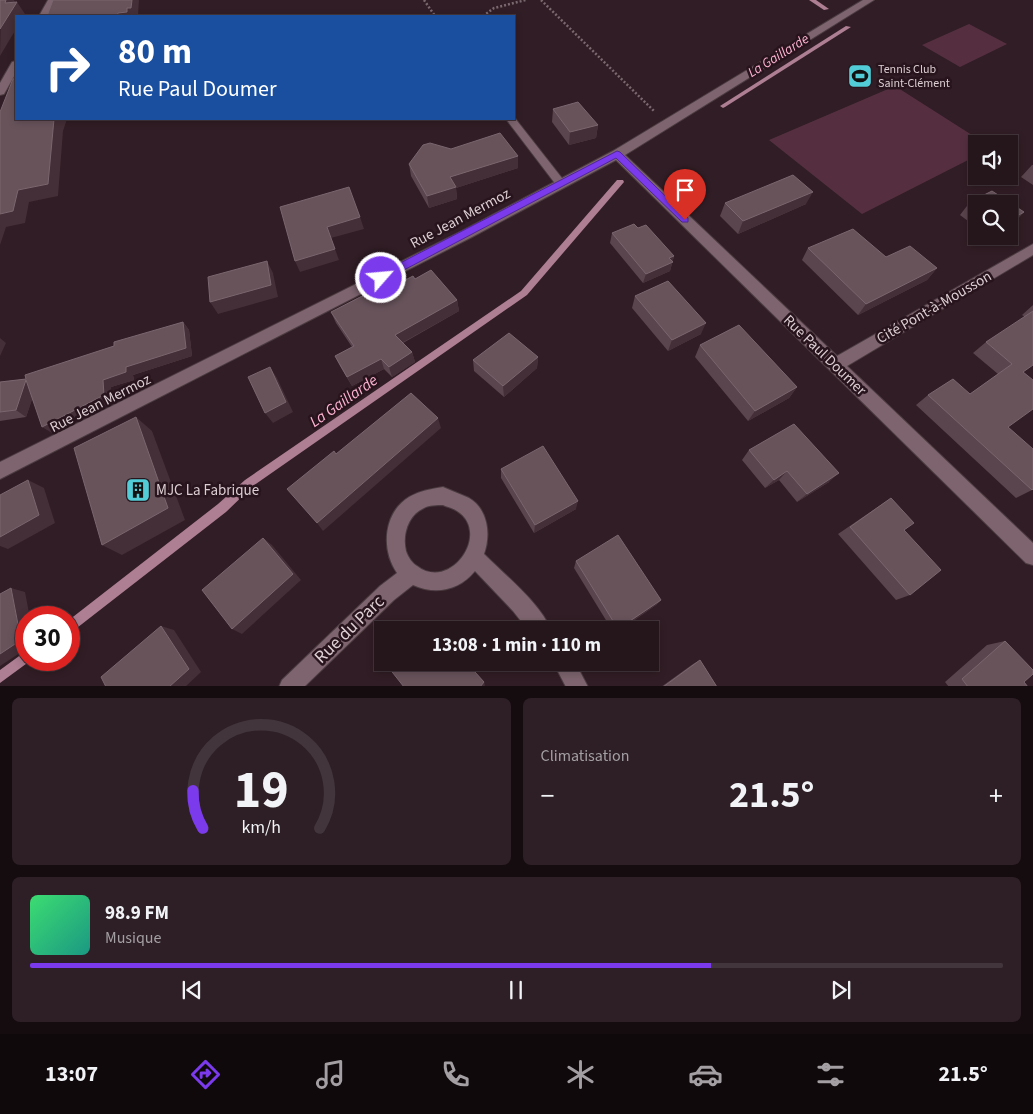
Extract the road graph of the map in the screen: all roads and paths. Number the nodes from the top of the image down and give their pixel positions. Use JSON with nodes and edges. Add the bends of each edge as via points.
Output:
{"nodes":[{"id":1,"x":54,"y":0,"type":"edge"},
{"id":2,"x":424,"y":0,"type":"edge"},
{"id":3,"x":526,"y":0,"type":"edge"},
{"id":4,"x":541,"y":0,"type":"edge"},
{"id":5,"x":869,"y":0,"type":"edge"},
{"id":6,"x":45,"y":15,"type":"edge"},
{"id":7,"x":434,"y":15,"type":"edge"},
{"id":8,"x":484,"y":15,"type":"edge"},
{"id":9,"x":15,"y":66,"type":"edge"},
{"id":10,"x":2,"y":87,"type":"edge"},
{"id":11,"x":512,"y":120,"type":"edge"},
{"id":12,"x":667,"y":124,"type":"junction"},
{"id":13,"x":617,"y":154,"type":"junction"},
{"id":14,"x":561,"y":184,"type":"junction"},
{"id":15,"x":1033,"y":249,"type":"edge"},
{"id":16,"x":835,"y":365,"type":"junction"},
{"id":17,"x":0,"y":471,"type":"edge"},
{"id":18,"x":1033,"y":556,"type":"edge"},
{"id":19,"x":474,"y":558,"type":"junction"},
{"id":20,"x":411,"y":575,"type":"junction"},
{"id":21,"x":534,"y":621,"type":"edge"},
{"id":22,"x":569,"y":671,"type":"edge"},
{"id":23,"x":289,"y":686,"type":"edge"},
{"id":24,"x":578,"y":686,"type":"edge"}],
"edges":[{"from":1,"to":6,"type":"street"},
{"from":2,"to":7,"type":"path"},
{"from":3,"to":8,"type":"path","via":[[494,8]]},
{"from":4,"to":12,"type":"path"},
{"from":5,"to":12,"type":"street","name":"Rue Jean Mermoz"},
{"from":9,"to":10,"type":"street"},
{"from":11,"to":14,"type":"lane"},
{"from":12,"to":13,"type":"street","name":"Rue Jean Mermoz"},
{"from":13,"to":14,"type":"street","name":"Rue Jean Mermoz"},
{"from":13,"to":16,"type":"street","name":"Rue Paul Doumer"},
{"from":14,"to":17,"type":"street","name":"Rue Jean Mermoz"},
{"from":15,"to":16,"type":"street","name":"Cité Pont-à-Mousson"},
{"from":16,"to":18,"type":"street","name":"Rue Paul Doumer"},
{"from":19,"to":20,"type":"street","via":[[453,578],[424,580]]},
{"from":19,"to":20,"type":"street","via":[[479,544],[475,516],[456,499],[430,497],[417,502],[406,512],[394,538],[398,558]]},
{"from":19,"to":21,"type":"street"},
{"from":20,"to":23,"type":"street","name":"Rue du Parc","via":[[386,593]]},
{"from":22,"to":24,"type":"street"}]}
